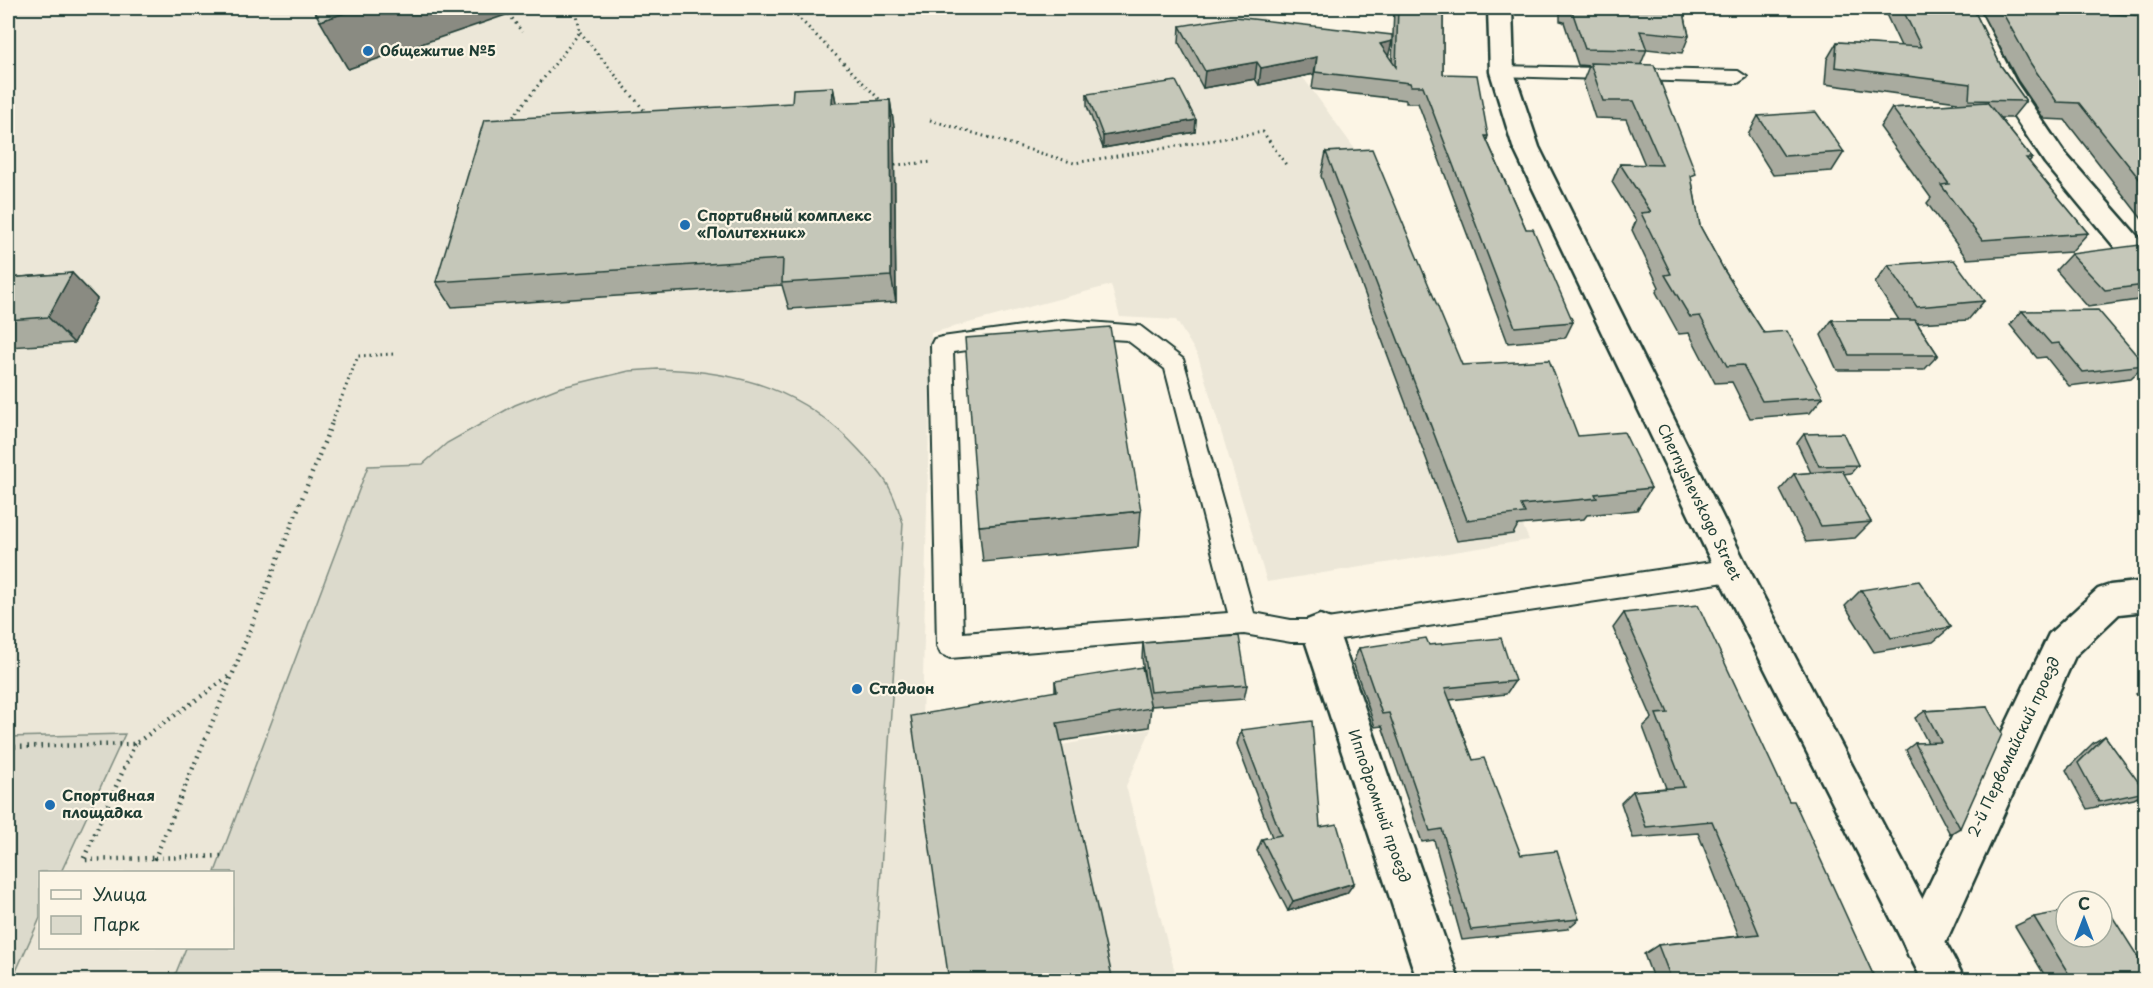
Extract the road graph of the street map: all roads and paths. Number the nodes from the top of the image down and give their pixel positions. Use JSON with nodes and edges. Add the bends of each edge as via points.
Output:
{"nodes":[{"id":1,"x":789,"y":8,"type":"edge"},
{"id":2,"x":1500,"y":8,"type":"edge"},
{"id":3,"x":1967,"y":8,"type":"edge"},
{"id":4,"x":509,"y":14,"type":"dead end"},
{"id":5,"x":577,"y":15,"type":"dead end"},
{"id":6,"x":522,"y":32,"type":"dead end"},
{"id":7,"x":580,"y":32,"type":"junction"},
{"id":8,"x":1502,"y":72,"type":"junction"},
{"id":9,"x":1738,"y":76,"type":"dead end"},
{"id":10,"x":884,"y":104,"type":"edge"},
{"id":11,"x":649,"y":116,"type":"edge"},
{"id":12,"x":930,"y":120,"type":"dead end"},
{"id":13,"x":508,"y":124,"type":"edge"},
{"id":14,"x":933,"y":162,"type":"dead end"},
{"id":15,"x":895,"y":165,"type":"dead end"},
{"id":16,"x":1287,"y":166,"type":"dead end"},
{"id":17,"x":2145,"y":266,"type":"edge"},
{"id":18,"x":394,"y":354,"type":"dead end"},
{"id":19,"x":1732,"y":570,"type":"junction"},
{"id":20,"x":2145,"y":596,"type":"edge"},
{"id":21,"x":1244,"y":623,"type":"junction"},
{"id":22,"x":1320,"y":631,"type":"junction"},
{"id":23,"x":233,"y":673,"type":"junction"},
{"id":24,"x":135,"y":744,"type":"junction"},
{"id":25,"x":8,"y":747,"type":"edge"},
{"id":26,"x":221,"y":856,"type":"dead end"},
{"id":27,"x":155,"y":858,"type":"junction"},
{"id":28,"x":1924,"y":942,"type":"junction"},
{"id":29,"x":1438,"y":981,"type":"edge"},
{"id":30,"x":1944,"y":981,"type":"edge"}],
"edges":[{"from":1,"to":10,"type":"path"},
{"from":2,"to":8,"type":"street","name":"Chernyshevskogo Street"},
{"from":3,"to":17,"type":"street","via":[[2004,82],[2054,157]]},
{"from":4,"to":6,"type":"path"},
{"from":5,"to":7,"type":"path"},
{"from":7,"to":11,"type":"path"},
{"from":7,"to":13,"type":"path"},
{"from":8,"to":9,"type":"lane"},
{"from":8,"to":19,"type":"street","name":"Chernyshevskogo Street","via":[[1526,147]]},
{"from":12,"to":16,"type":"path","via":[[1074,163],[1263,132]]},
{"from":14,"to":15,"type":"path"},
{"from":18,"to":23,"type":"path","via":[[358,356]]},
{"from":19,"to":22,"type":"lane"},
{"from":19,"to":28,"type":"street","name":"Chernyshevskogo Street"},
{"from":20,"to":28,"type":"street","name":"2-й Первомайский проезд","via":[[2110,600],[2062,645]]},
{"from":21,"to":21,"type":"lane","via":[[950,646],[942,345],[1064,328],[1132,332],[1175,365]]},
{"from":21,"to":22,"type":"lane","via":[[1291,631]]},
{"from":22,"to":29,"type":"street","name":"Ипподромный проезд"},
{"from":23,"to":24,"type":"path"},
{"from":23,"to":27,"type":"path"},
{"from":24,"to":25,"type":"path"},
{"from":24,"to":27,"type":"path","via":[[82,860]]},
{"from":26,"to":27,"type":"path"},
{"from":28,"to":30,"type":"street","name":"Chernyshevskogo Street"}]}
